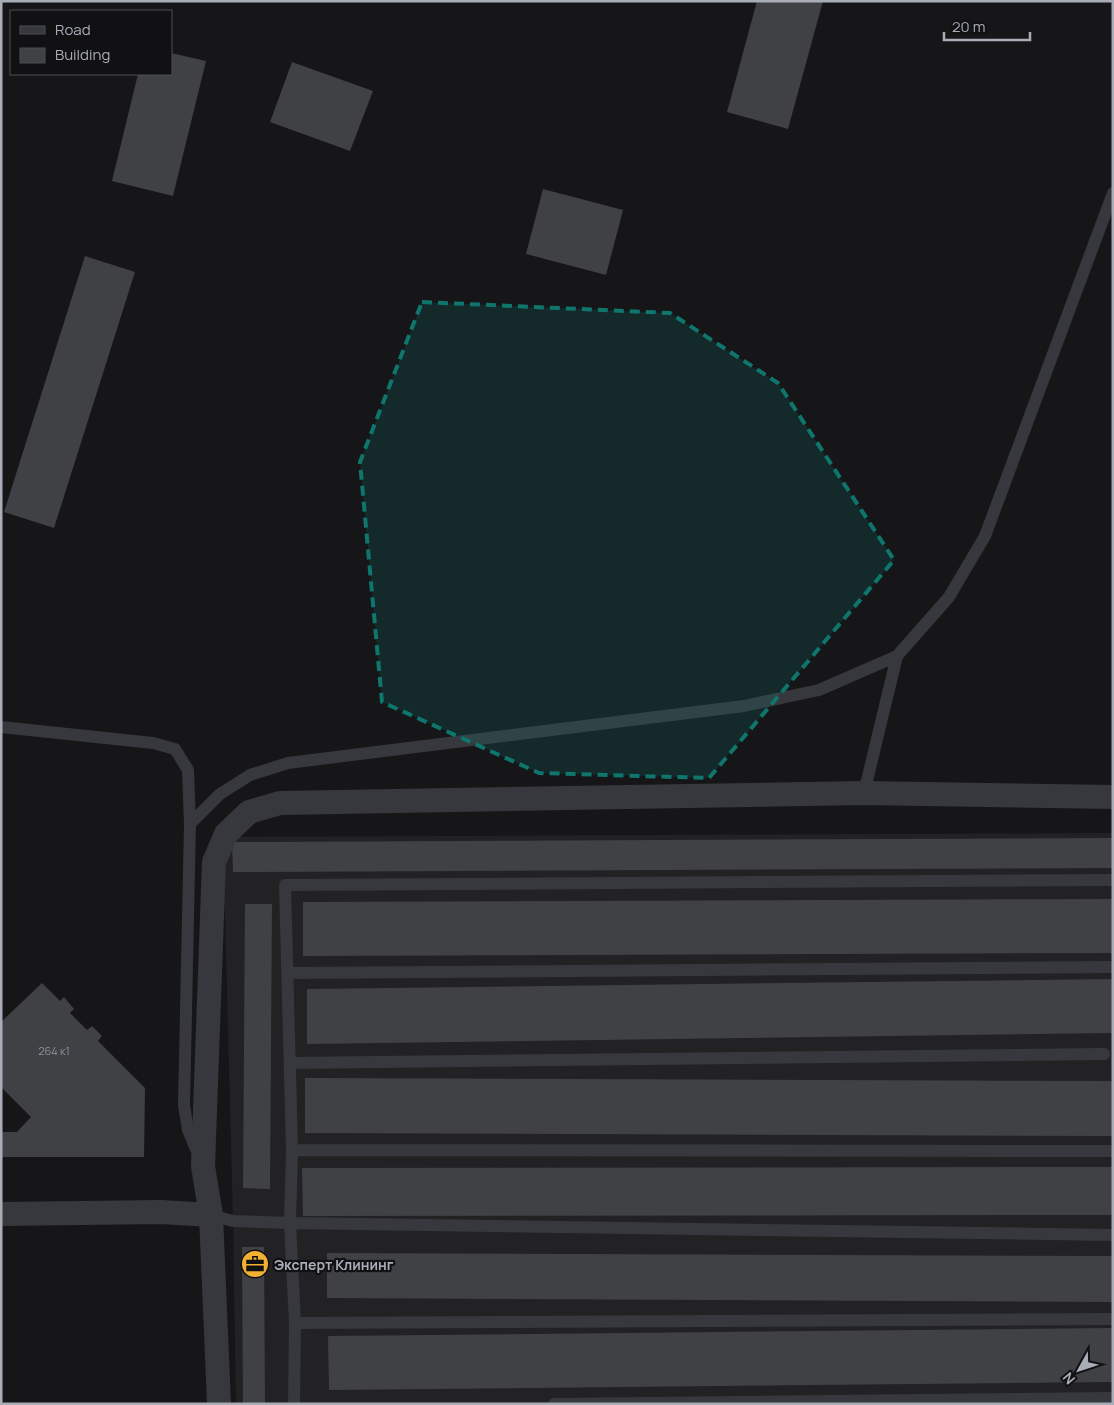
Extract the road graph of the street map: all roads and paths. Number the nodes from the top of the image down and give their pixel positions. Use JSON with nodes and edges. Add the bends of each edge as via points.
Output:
{"nodes":[{"id":1,"x":1113,"y":193,"type":"edge"},
{"id":2,"x":897,"y":656,"type":"junction"},
{"id":3,"x":1,"y":727,"type":"edge"},
{"id":4,"x":864,"y":793,"type":"junction"},
{"id":5,"x":1113,"y":797,"type":"edge"},
{"id":6,"x":190,"y":824,"type":"junction"},
{"id":7,"x":1113,"y":880,"type":"edge"},
{"id":8,"x":1113,"y":967,"type":"edge"},
{"id":9,"x":287,"y":973,"type":"junction"},
{"id":10,"x":1104,"y":1054,"type":"dead end"},
{"id":11,"x":290,"y":1063,"type":"junction"},
{"id":12,"x":292,"y":1150,"type":"junction"},
{"id":13,"x":1113,"y":1151,"type":"edge"},
{"id":14,"x":203,"y":1166,"type":"junction"},
{"id":15,"x":1,"y":1214,"type":"edge"},
{"id":16,"x":211,"y":1215,"type":"junction"},
{"id":17,"x":290,"y":1223,"type":"junction"},
{"id":18,"x":1113,"y":1235,"type":"edge"},
{"id":19,"x":1113,"y":1319,"type":"edge"},
{"id":20,"x":296,"y":1323,"type":"junction"},
{"id":21,"x":1113,"y":1398,"type":"edge"},
{"id":22,"x":219,"y":1404,"type":"edge"},
{"id":23,"x":294,"y":1404,"type":"edge"},
{"id":24,"x":554,"y":1404,"type":"edge"}],
"edges":[{"from":1,"to":2,"type":"lane","via":[[985,536],[949,597]]},
{"from":2,"to":4,"type":"lane"},
{"from":2,"to":6,"type":"lane","via":[[819,690],[744,706],[288,763],[250,775],[220,794]]},
{"from":3,"to":6,"type":"lane","via":[[153,743],[175,749],[188,770]]},
{"from":4,"to":5,"type":"street"},
{"from":4,"to":14,"type":"street","via":[[280,803],[249,812],[226,834],[214,862]]},
{"from":6,"to":14,"type":"lane","via":[[184,1105],[188,1130]]},
{"from":7,"to":9,"type":"lane","via":[[285,885]]},
{"from":8,"to":9,"type":"lane"},
{"from":9,"to":11,"type":"lane"},
{"from":10,"to":11,"type":"lane"},
{"from":11,"to":12,"type":"lane"},
{"from":12,"to":13,"type":"lane"},
{"from":12,"to":17,"type":"lane"},
{"from":14,"to":16,"type":"street"},
{"from":15,"to":16,"type":"street","via":[[161,1212]]},
{"from":16,"to":17,"type":"lane","via":[[233,1221]]},
{"from":16,"to":22,"type":"street"},
{"from":17,"to":18,"type":"lane"},
{"from":17,"to":20,"type":"lane"},
{"from":19,"to":20,"type":"lane"},
{"from":20,"to":23,"type":"lane"},
{"from":21,"to":24,"type":"lane"}]}
